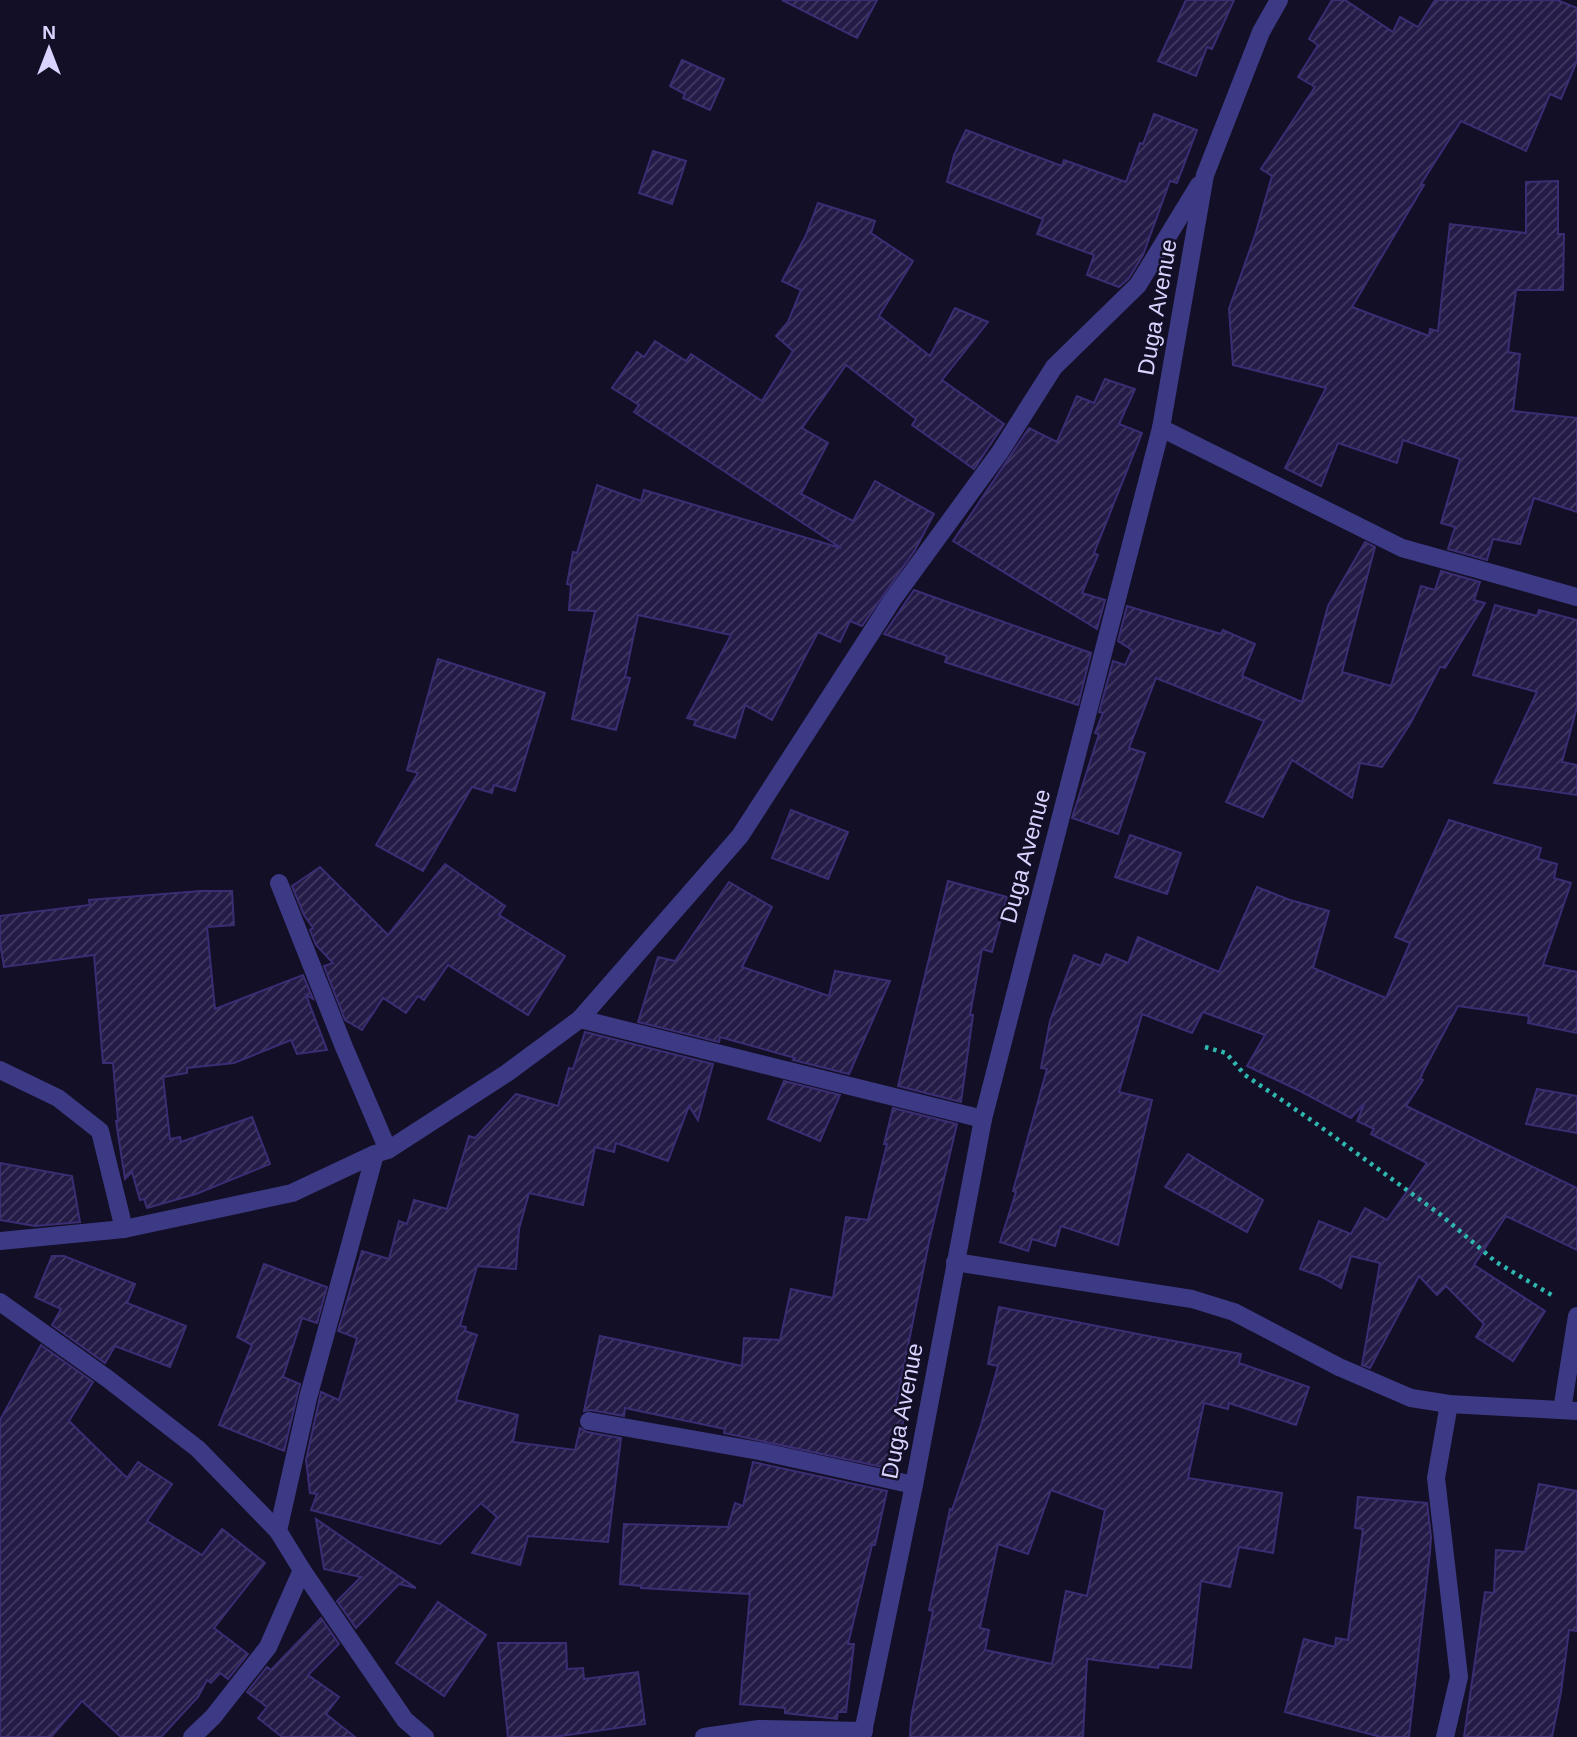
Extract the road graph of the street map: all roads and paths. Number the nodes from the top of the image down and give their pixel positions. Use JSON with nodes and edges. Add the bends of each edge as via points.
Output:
{"nodes":[{"id":1,"x":1279,"y":0,"type":"edge"},
{"id":2,"x":1205,"y":175,"type":"junction"},
{"id":3,"x":1161,"y":428,"type":"junction"},
{"id":4,"x":1577,"y":597,"type":"edge"},
{"id":5,"x":279,"y":883,"type":"dead end"},
{"id":6,"x":580,"y":1019,"type":"junction"},
{"id":7,"x":1205,"y":1047,"type":"dead end"},
{"id":8,"x":0,"y":1070,"type":"edge"},
{"id":9,"x":983,"y":1119,"type":"junction"},
{"id":10,"x":382,"y":1152,"type":"junction"},
{"id":11,"x":124,"y":1229,"type":"junction"},
{"id":12,"x":0,"y":1241,"type":"edge"},
{"id":13,"x":955,"y":1262,"type":"junction"},
{"id":14,"x":0,"y":1302,"type":"edge"},
{"id":15,"x":1571,"y":1309,"type":"edge"},
{"id":16,"x":1448,"y":1404,"type":"junction"},
{"id":17,"x":1569,"y":1411,"type":"edge"},
{"id":18,"x":589,"y":1421,"type":"dead end"},
{"id":19,"x":914,"y":1485,"type":"junction"},
{"id":20,"x":278,"y":1531,"type":"junction"},
{"id":21,"x":302,"y":1570,"type":"junction"},
{"id":22,"x":863,"y":1734,"type":"edge"},
{"id":23,"x":192,"y":1737,"type":"edge"},
{"id":24,"x":425,"y":1737,"type":"edge"},
{"id":25,"x":705,"y":1737,"type":"edge"},
{"id":26,"x":1445,"y":1737,"type":"edge"}],
"edges":[{"from":1,"to":2,"type":"street","name":"Duga Avenue","via":[[1261,32]]},
{"from":2,"to":3,"type":"street","name":"Duga Avenue"},
{"from":2,"to":6,"type":"street","via":[[1138,285],[1054,367],[1000,452],[893,599],[740,836]]},
{"from":3,"to":4,"type":"street","via":[[1402,548]]},
{"from":3,"to":9,"type":"street","name":"Duga Avenue"},
{"from":5,"to":10,"type":"street"},
{"from":6,"to":9,"type":"street"},
{"from":6,"to":10,"type":"street","via":[[507,1073]]},
{"from":7,"to":15,"type":"path","via":[[1226,1053],[1245,1075],[1430,1207],[1496,1262]]},
{"from":8,"to":11,"type":"street","via":[[58,1098],[100,1131]]},
{"from":9,"to":13,"type":"street","name":"Duga Avenue"},
{"from":10,"to":11,"type":"street","via":[[292,1193]]},
{"from":10,"to":20,"type":"street","via":[[308,1398]]},
{"from":11,"to":12,"type":"street"},
{"from":13,"to":16,"type":"street","via":[[1192,1299],[1234,1312],[1339,1367],[1411,1398]]},
{"from":13,"to":19,"type":"street","name":"Duga Avenue"},
{"from":14,"to":20,"type":"street","via":[[198,1449]]},
{"from":15,"to":17,"type":"street"},
{"from":16,"to":17,"type":"street"},
{"from":16,"to":26,"type":"street","via":[[1436,1478],[1459,1677]]},
{"from":18,"to":19,"type":"street"},
{"from":19,"to":22,"type":"street","name":"Duga Avenue"},
{"from":20,"to":21,"type":"street"},
{"from":21,"to":23,"type":"street","via":[[268,1647]]},
{"from":21,"to":24,"type":"street","via":[[405,1720]]},
{"from":22,"to":25,"type":"street","via":[[759,1729]]}]}
